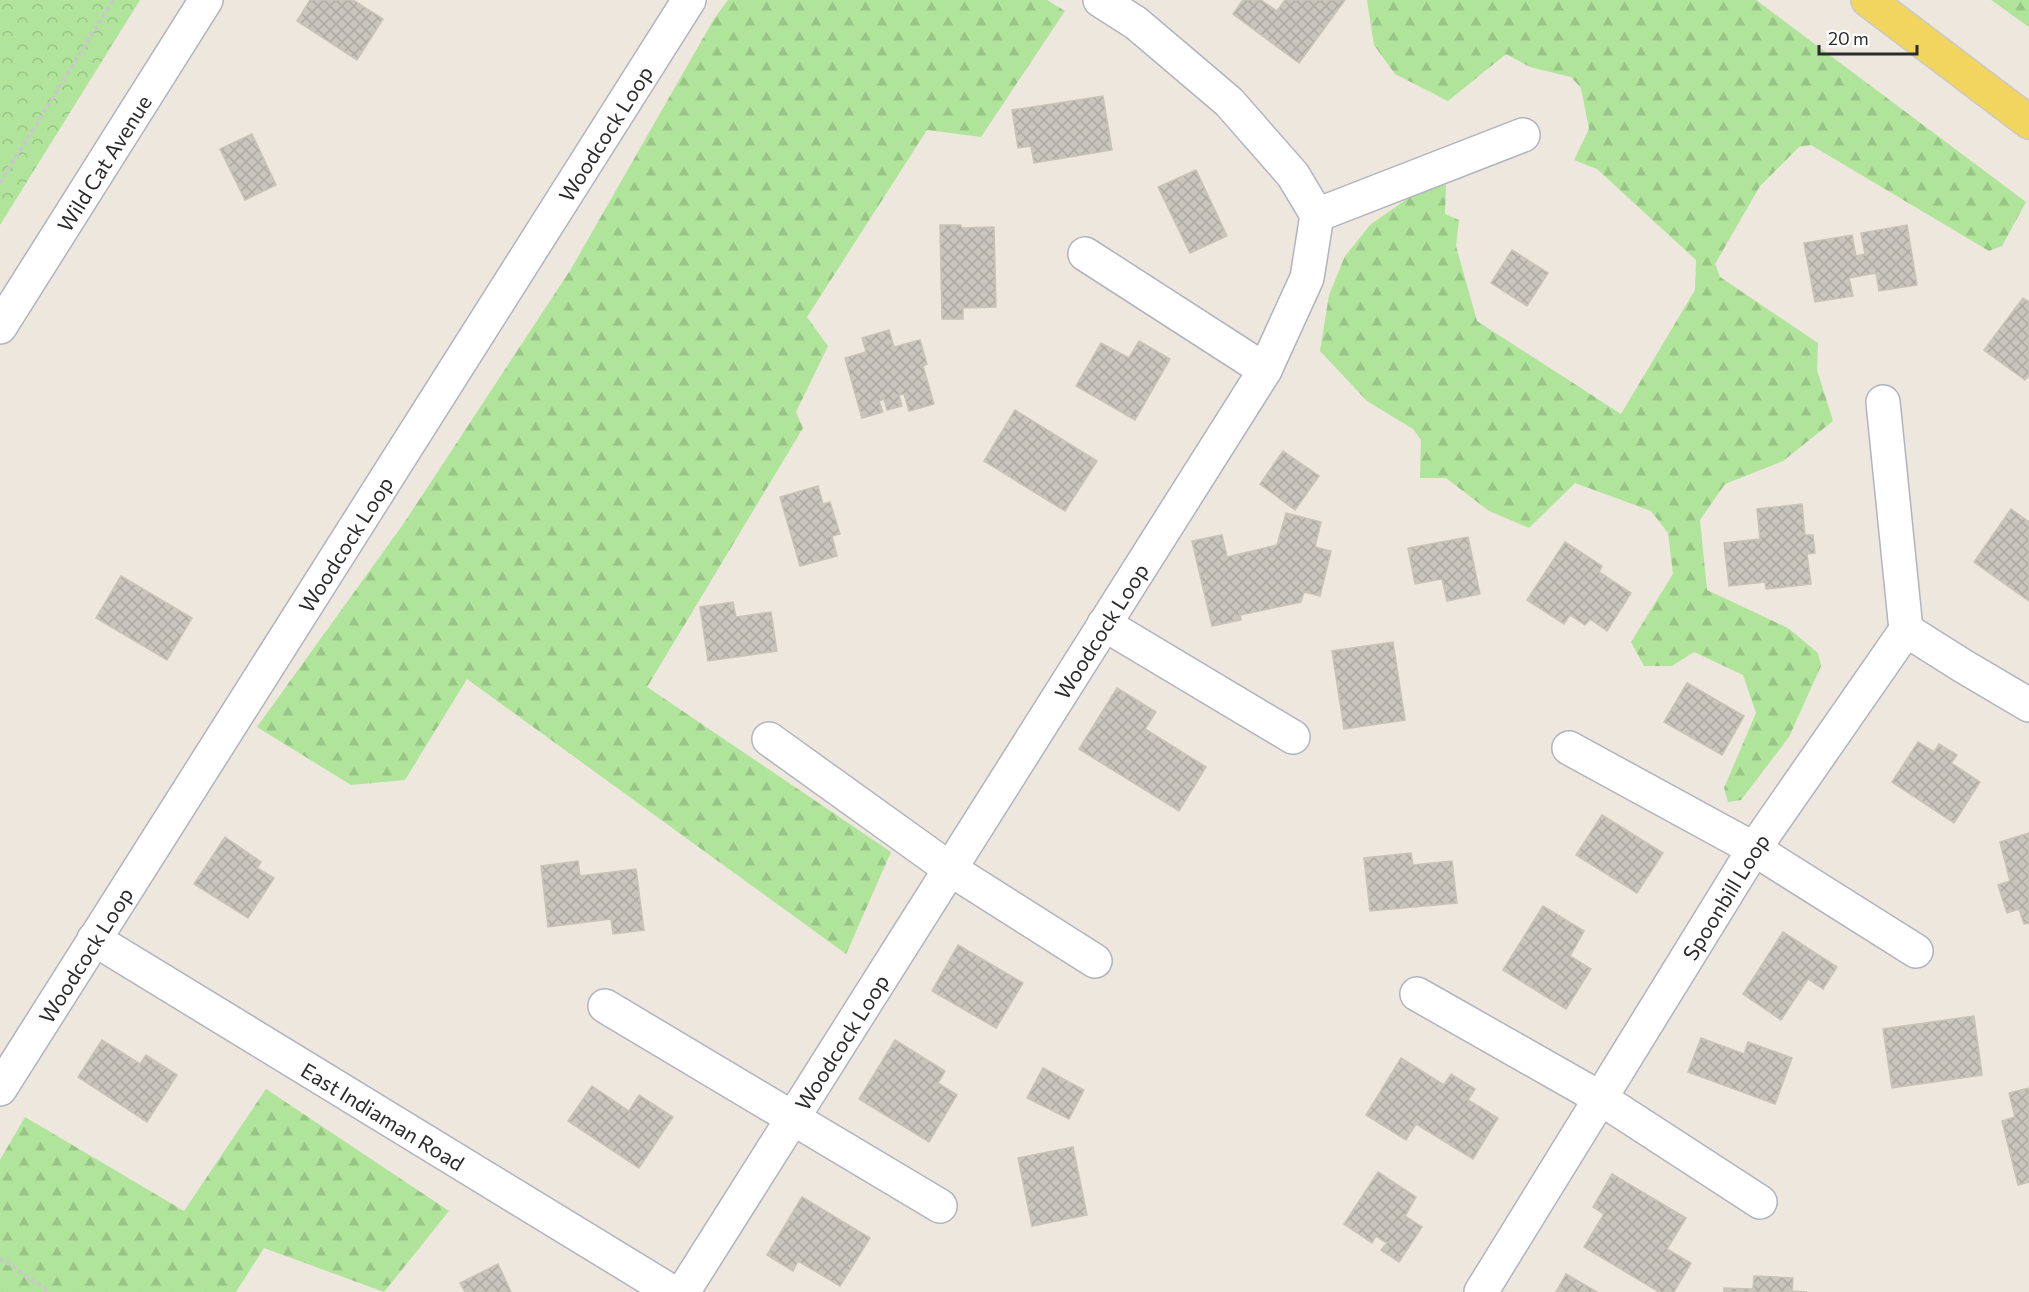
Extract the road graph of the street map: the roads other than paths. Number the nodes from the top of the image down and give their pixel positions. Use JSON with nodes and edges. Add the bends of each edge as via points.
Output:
{"nodes":[{"id":1,"x":206,"y":0,"type":"edge"},
{"id":2,"x":689,"y":0,"type":"edge"},
{"id":3,"x":1100,"y":0,"type":"edge"},
{"id":4,"x":1868,"y":0,"type":"edge"},
{"id":5,"x":1144,"y":11,"type":"edge"},
{"id":6,"x":2029,"y":122,"type":"edge"},
{"id":7,"x":1523,"y":135,"type":"dead end"},
{"id":8,"x":1317,"y":215,"type":"junction"},
{"id":9,"x":1085,"y":254,"type":"dead end"},
{"id":10,"x":0,"y":327,"type":"edge"},
{"id":11,"x":1265,"y":370,"type":"junction"},
{"id":12,"x":1883,"y":402,"type":"dead end"},
{"id":13,"x":1104,"y":624,"type":"junction"},
{"id":14,"x":1906,"y":630,"type":"junction"},
{"id":15,"x":2029,"y":705,"type":"edge"},
{"id":16,"x":1293,"y":737,"type":"dead end"},
{"id":17,"x":769,"y":739,"type":"dead end"},
{"id":18,"x":1569,"y":748,"type":"dead end"},
{"id":19,"x":1754,"y":849,"type":"junction"},
{"id":20,"x":950,"y":869,"type":"junction"},
{"id":21,"x":94,"y":939,"type":"junction"},
{"id":22,"x":1916,"y":951,"type":"dead end"},
{"id":23,"x":1095,"y":961,"type":"dead end"},
{"id":24,"x":1417,"y":994,"type":"dead end"},
{"id":25,"x":605,"y":1006,"type":"dead end"},
{"id":26,"x":0,"y":1089,"type":"edge"},
{"id":27,"x":1600,"y":1098,"type":"junction"},
{"id":28,"x":793,"y":1119,"type":"junction"},
{"id":29,"x":1760,"y":1202,"type":"dead end"},
{"id":30,"x":940,"y":1206,"type":"dead end"},
{"id":31,"x":672,"y":1292,"type":"edge"},
{"id":32,"x":684,"y":1292,"type":"edge"},
{"id":33,"x":1481,"y":1292,"type":"edge"}],
"edges":[{"from":1,"to":10,"type":"street","name":"Wild Cat Avenue"},
{"from":2,"to":21,"type":"street","name":"Woodcock Loop"},
{"from":3,"to":5,"type":"street"},
{"from":4,"to":6,"type":"main road"},
{"from":5,"to":8,"type":"street","via":[[1293,175]]},
{"from":7,"to":8,"type":"street"},
{"from":8,"to":11,"type":"street","name":"Woodcock Loop","via":[[1307,278]]},
{"from":9,"to":11,"type":"street"},
{"from":11,"to":13,"type":"street","name":"Woodcock Loop"},
{"from":12,"to":14,"type":"street"},
{"from":13,"to":16,"type":"street"},
{"from":13,"to":20,"type":"street","name":"Woodcock Loop"},
{"from":14,"to":15,"type":"street"},
{"from":14,"to":19,"type":"street","name":"Spoonbill Loop"},
{"from":17,"to":20,"type":"street"},
{"from":18,"to":19,"type":"street"},
{"from":19,"to":22,"type":"street"},
{"from":19,"to":27,"type":"street","name":"Spoonbill Loop"},
{"from":20,"to":23,"type":"street"},
{"from":20,"to":28,"type":"street","name":"Woodcock Loop"},
{"from":21,"to":26,"type":"street","name":"Woodcock Loop"},
{"from":21,"to":31,"type":"street","name":"East Indiaman Road"},
{"from":24,"to":27,"type":"street"},
{"from":25,"to":28,"type":"street"},
{"from":27,"to":29,"type":"street"},
{"from":27,"to":33,"type":"street","name":"Spoonbill Loop"},
{"from":28,"to":30,"type":"street"},
{"from":28,"to":32,"type":"street","name":"Woodcock Loop"}]}
